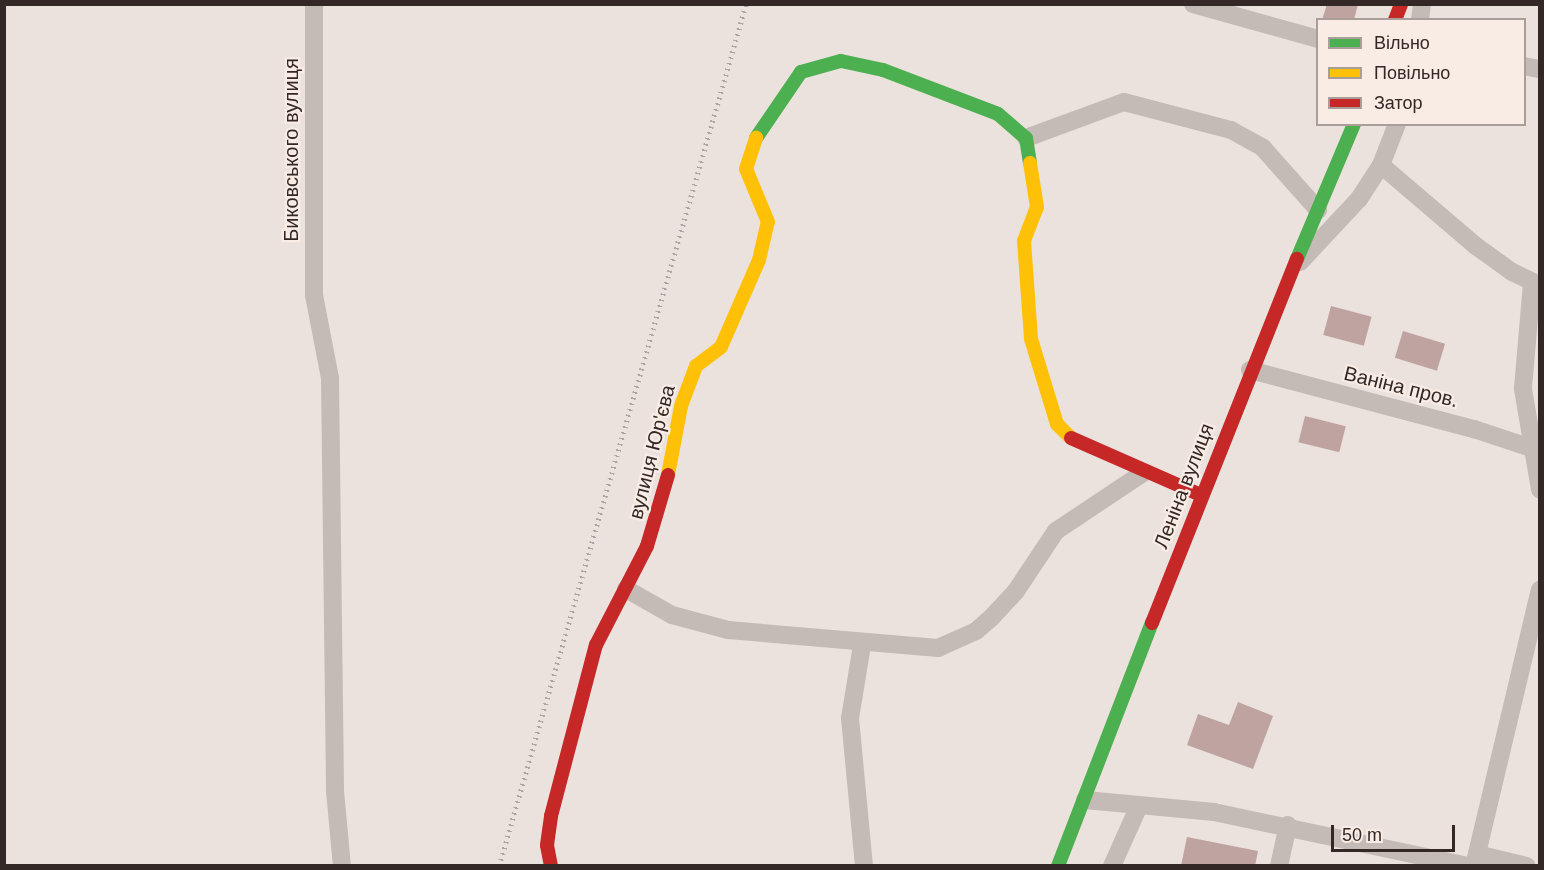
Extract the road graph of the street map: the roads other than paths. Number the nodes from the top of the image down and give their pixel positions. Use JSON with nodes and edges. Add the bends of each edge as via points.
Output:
{"nodes":[{"id":1,"x":314,"y":4,"type":"edge"},
{"id":2,"x":1193,"y":4,"type":"edge"},
{"id":3,"x":1213,"y":7,"type":"edge"},
{"id":4,"x":1316,"y":39,"type":"edge"},
{"id":5,"x":1353,"y":126,"type":"edge"},
{"id":6,"x":1395,"y":126,"type":"edge"},
{"id":7,"x":1026,"y":138,"type":"junction"},
{"id":8,"x":1381,"y":165,"type":"junction"},
{"id":9,"x":1318,"y":210,"type":"junction"},
{"id":10,"x":1292,"y":269,"type":"junction"},
{"id":11,"x":1536,"y":284,"type":"edge"},
{"id":12,"x":1250,"y":370,"type":"junction"},
{"id":13,"x":1535,"y":450,"type":"edge"},
{"id":14,"x":1143,"y":473,"type":"junction"},
{"id":15,"x":1539,"y":489,"type":"edge"},
{"id":16,"x":1201,"y":495,"type":"junction"},
{"id":17,"x":626,"y":589,"type":"junction"},
{"id":18,"x":1539,"y":590,"type":"edge"},
{"id":19,"x":862,"y":645,"type":"junction"},
{"id":20,"x":1085,"y":800,"type":"junction"},
{"id":21,"x":1139,"y":806,"type":"junction"},
{"id":22,"x":1288,"y":825,"type":"junction"},
{"id":23,"x":1473,"y":862,"type":"edge"},
{"id":24,"x":342,"y":866,"type":"edge"},
{"id":25,"x":551,"y":866,"type":"edge"},
{"id":26,"x":864,"y":866,"type":"edge"},
{"id":27,"x":1058,"y":866,"type":"edge"},
{"id":28,"x":1112,"y":866,"type":"edge"},
{"id":29,"x":1279,"y":866,"type":"edge"},
{"id":30,"x":1527,"y":866,"type":"edge"}],
"edges":[{"from":1,"to":24,"type":"street","name":"Биковського вулиця","via":[[314,295],[330,378],[335,791]]},
{"from":2,"to":3,"type":"street"},
{"from":3,"to":4,"type":"street"},
{"from":5,"to":9,"type":"street","name":"Леніна вулиця"},
{"from":6,"to":8,"type":"street"},
{"from":7,"to":9,"type":"street","via":[[1124,102],[1231,130],[1263,148]]},
{"from":7,"to":14,"type":"street","via":[[1036,207],[1024,241],[1026,290],[1032,339],[1048,404],[1057,424],[1075,442]]},
{"from":7,"to":17,"type":"street","name":"вулиця Юр'єва","via":[[998,114],[883,70],[841,61],[801,72],[757,136],[746,169],[768,222],[759,261],[721,347],[696,366],[681,406],[664,495]]},
{"from":8,"to":10,"type":"street","via":[[1359,199]]},
{"from":8,"to":11,"type":"street","via":[[1476,246]]},
{"from":9,"to":10,"type":"street","name":"Леніна вулиця"},
{"from":10,"to":12,"type":"street","name":"Леніна вулиця"},
{"from":11,"to":13,"type":"street","via":[[1523,389]]},
{"from":12,"to":13,"type":"street","name":"Ваніна пров.","via":[[1474,429]]},
{"from":12,"to":16,"type":"street","name":"Леніна вулиця"},
{"from":13,"to":15,"type":"street"},
{"from":14,"to":16,"type":"street"},
{"from":14,"to":19,"type":"street","via":[[1056,531],[1016,591],[976,631],[938,648]]},
{"from":16,"to":20,"type":"street","name":"Леніна вулиця"},
{"from":17,"to":19,"type":"street","via":[[672,615],[702,624],[762,636]]},
{"from":17,"to":25,"type":"street","name":"вулиця Юр'єва","via":[[596,645],[560,775],[547,845]]},
{"from":18,"to":23,"type":"street"},
{"from":19,"to":26,"type":"street","via":[[850,718]]},
{"from":20,"to":21,"type":"street"},
{"from":20,"to":27,"type":"street","name":"Леніна вулиця"},
{"from":21,"to":22,"type":"street"},
{"from":21,"to":28,"type":"street"},
{"from":22,"to":23,"type":"street"},
{"from":22,"to":29,"type":"street"},
{"from":23,"to":30,"type":"street"}]}
